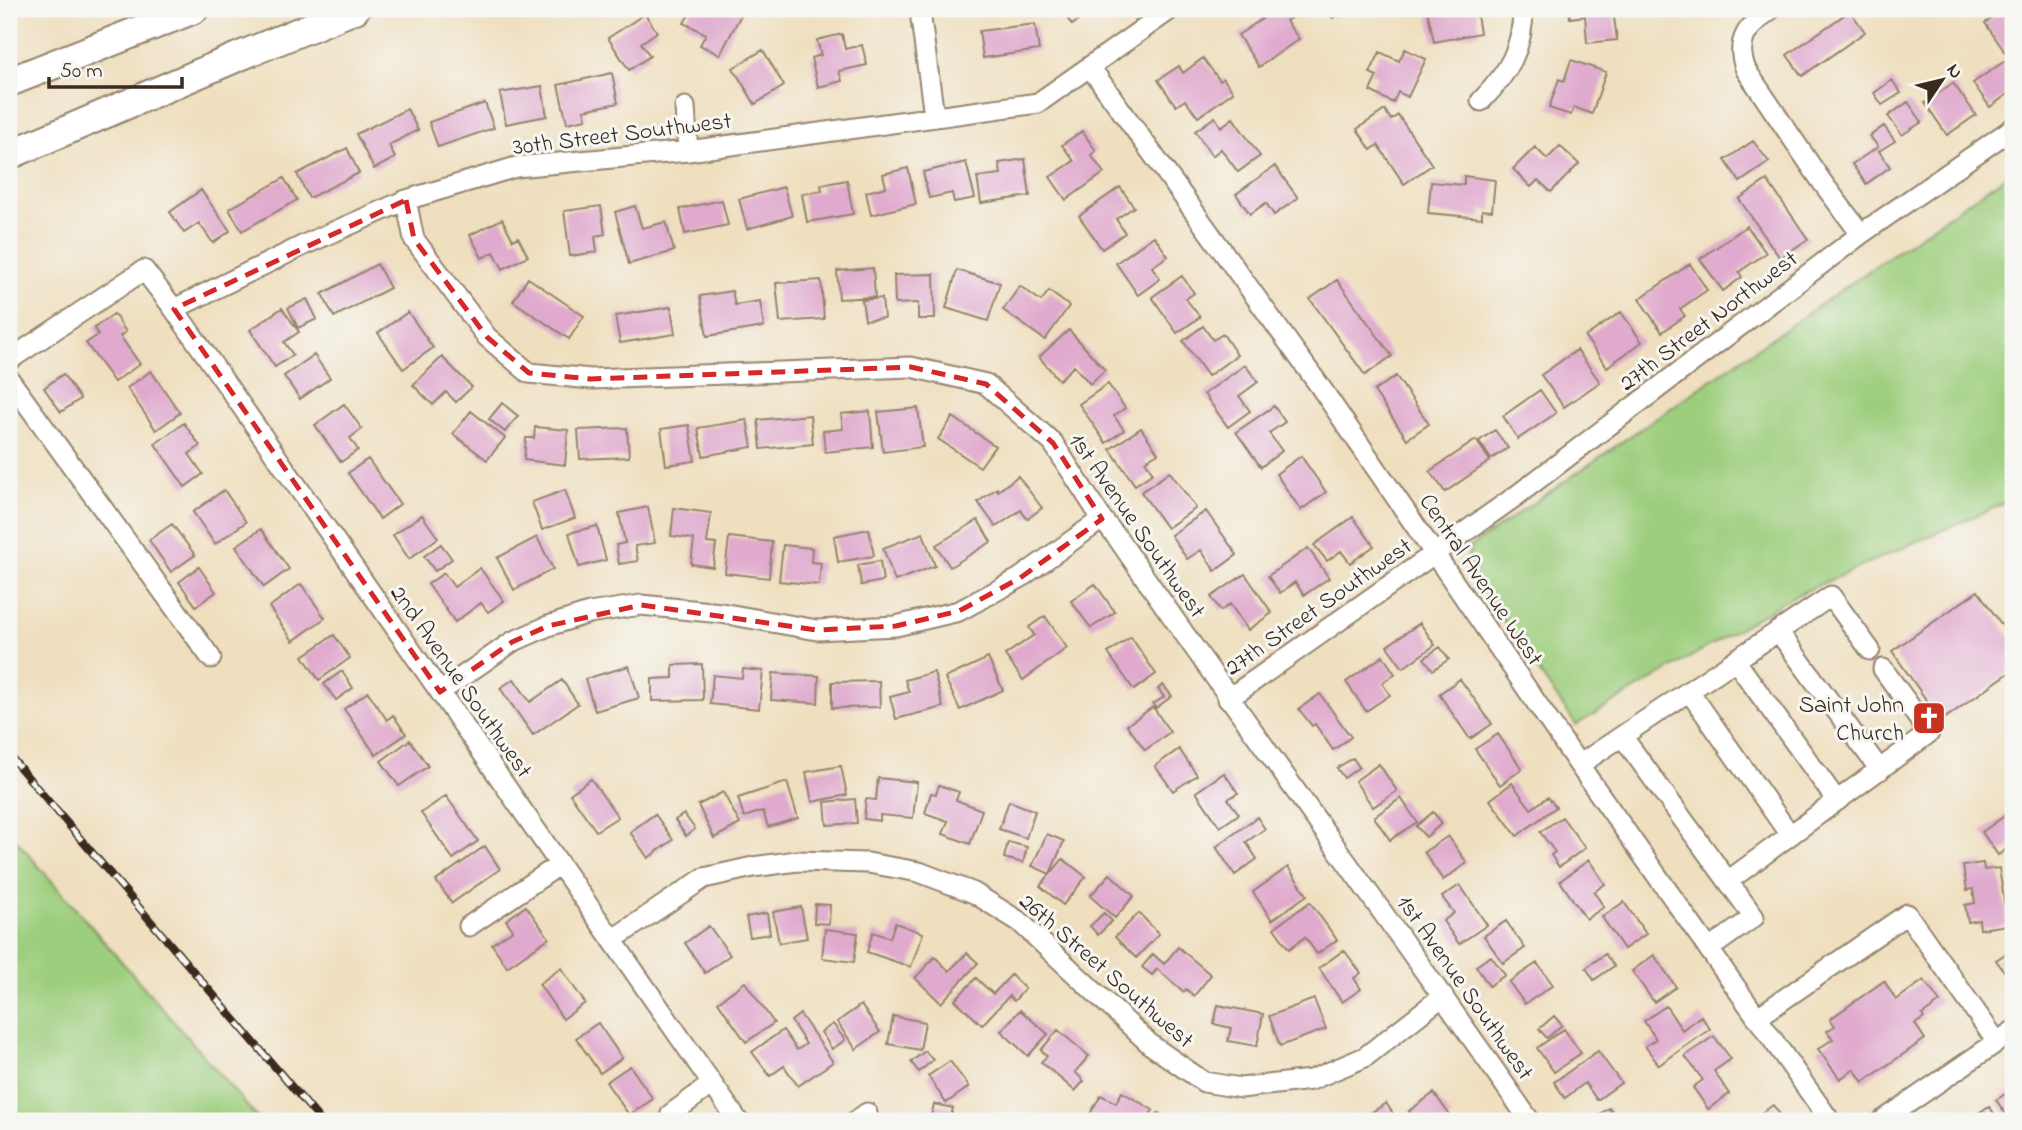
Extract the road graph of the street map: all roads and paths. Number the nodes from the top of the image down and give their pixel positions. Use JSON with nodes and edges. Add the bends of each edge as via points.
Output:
{"nodes":[{"id":1,"x":194,"y":9,"type":"edge"},
{"id":2,"x":355,"y":9,"type":"edge"},
{"id":3,"x":1171,"y":9,"type":"edge"},
{"id":4,"x":1522,"y":9,"type":"edge"},
{"id":5,"x":1765,"y":13,"type":"edge"},
{"id":6,"x":920,"y":19,"type":"dead end"},
{"id":7,"x":1090,"y":67,"type":"junction"},
{"id":8,"x":9,"y":82,"type":"edge"},
{"id":9,"x":1481,"y":101,"type":"dead end"},
{"id":10,"x":685,"y":107,"type":"dead end"},
{"id":11,"x":934,"y":116,"type":"junction"},
{"id":12,"x":2013,"y":128,"type":"edge"},
{"id":13,"x":688,"y":151,"type":"junction"},
{"id":14,"x":9,"y":155,"type":"edge"},
{"id":15,"x":406,"y":200,"type":"junction"},
{"id":16,"x":1861,"y":234,"type":"junction"},
{"id":17,"x":174,"y":309,"type":"junction"},
{"id":18,"x":9,"y":360,"type":"edge"},
{"id":19,"x":9,"y":379,"type":"edge"},
{"id":20,"x":1102,"y":519,"type":"junction"},
{"id":21,"x":1435,"y":554,"type":"junction"},
{"id":22,"x":1778,"y":631,"type":"junction"},
{"id":23,"x":1870,"y":650,"type":"dead end"},
{"id":24,"x":211,"y":658,"type":"dead end"},
{"id":25,"x":1735,"y":660,"type":"junction"},
{"id":26,"x":1883,"y":669,"type":"dead end"},
{"id":27,"x":1689,"y":691,"type":"junction"},
{"id":28,"x":440,"y":692,"type":"junction"},
{"id":29,"x":1228,"y":699,"type":"junction"},
{"id":30,"x":1622,"y":736,"type":"junction"},
{"id":31,"x":1579,"y":765,"type":"junction"},
{"id":32,"x":1880,"y":770,"type":"junction"},
{"id":33,"x":1837,"y":801,"type":"junction"},
{"id":34,"x":1790,"y":835,"type":"junction"},
{"id":35,"x":559,"y":865,"type":"junction"},
{"id":36,"x":1728,"y":881,"type":"junction"},
{"id":37,"x":470,"y":926,"type":"dead end"},
{"id":38,"x":612,"y":940,"type":"junction"},
{"id":39,"x":1709,"y":949,"type":"junction"},
{"id":40,"x":1443,"y":996,"type":"junction"},
{"id":41,"x":1758,"y":1017,"type":"junction"},
{"id":42,"x":2005,"y":1037,"type":"edge"},
{"id":43,"x":712,"y":1084,"type":"junction"},
{"id":44,"x":671,"y":1114,"type":"dead end"},
{"id":45,"x":738,"y":1121,"type":"edge"},
{"id":46,"x":1530,"y":1121,"type":"edge"},
{"id":47,"x":1830,"y":1121,"type":"edge"},
{"id":48,"x":1882,"y":1121,"type":"edge"}],
"edges":[{"from":1,"to":8,"type":"highway"},
{"from":2,"to":14,"type":"highway"},
{"from":3,"to":7,"type":"street","name":"30th Street Southwest"},
{"from":4,"to":9,"type":"street","via":[[1518,51],[1502,79]]},
{"from":5,"to":16,"type":"street","via":[[1746,32],[1741,59]]},
{"from":6,"to":11,"type":"street"},
{"from":7,"to":11,"type":"street","name":"30th Street Southwest","via":[[1038,103]]},
{"from":7,"to":21,"type":"street","name":"Central Avenue West"},
{"from":10,"to":13,"type":"street"},
{"from":11,"to":13,"type":"street","name":"30th Street Southwest"},
{"from":12,"to":16,"type":"street","name":"27th Street Northwest"},
{"from":13,"to":15,"type":"street","name":"30th Street Southwest","via":[[516,167]]},
{"from":15,"to":17,"type":"street","name":"30th Street Southwest"},
{"from":15,"to":20,"type":"street","name":"1st Avenue Southwest","via":[[414,239],[487,337],[529,373],[591,379],[911,367],[986,384],[1053,443]]},
{"from":16,"to":21,"type":"street","name":"27th Street Northwest"},
{"from":17,"to":18,"type":"street","name":"2nd Avenue Southwest","via":[[144,270]]},
{"from":17,"to":28,"type":"street","name":"2nd Avenue Southwest"},
{"from":19,"to":24,"type":"street"},
{"from":20,"to":28,"type":"street","via":[[1020,578],[959,611],[896,626],[817,630],[641,605],[589,613],[512,642]]},
{"from":20,"to":29,"type":"street","name":"1st Avenue Southwest"},
{"from":21,"to":29,"type":"street","name":"27th Street Southwest"},
{"from":21,"to":31,"type":"street","name":"Central Avenue West"},
{"from":22,"to":23,"type":"street","via":[[1831,596]]},
{"from":22,"to":25,"type":"street"},
{"from":22,"to":32,"type":"street"},
{"from":25,"to":27,"type":"street"},
{"from":25,"to":33,"type":"street"},
{"from":26,"to":32,"type":"street","via":[[1929,733]]},
{"from":27,"to":30,"type":"street"},
{"from":27,"to":34,"type":"street"},
{"from":28,"to":35,"type":"street","name":"2nd Avenue Southwest"},
{"from":29,"to":40,"type":"street","name":"1st Avenue Southwest"},
{"from":30,"to":31,"type":"street"},
{"from":30,"to":36,"type":"street"},
{"from":31,"to":39,"type":"street","name":"Central Avenue West"},
{"from":32,"to":33,"type":"street"},
{"from":33,"to":34,"type":"street"},
{"from":34,"to":36,"type":"street"},
{"from":35,"to":37,"type":"street"},
{"from":35,"to":38,"type":"street","name":"2nd Avenue Southwest"},
{"from":36,"to":39,"type":"street","via":[[1754,917]]},
{"from":38,"to":40,"type":"street","name":"26th Street Southwest","via":[[704,878],[753,867],[797,861],[869,863],[919,872],[974,893],[1020,922],[1151,1045],[1204,1082],[1241,1088],[1311,1080],[1365,1056]]},
{"from":38,"to":43,"type":"street","name":"2nd Avenue Southwest"},
{"from":39,"to":41,"type":"street","name":"Central Avenue West"},
{"from":40,"to":46,"type":"street","name":"1st Avenue Southwest"},
{"from":41,"to":42,"type":"street","via":[[1907,914]]},
{"from":41,"to":47,"type":"street","name":"Central Avenue West"},
{"from":42,"to":48,"type":"street"},
{"from":43,"to":44,"type":"street"},
{"from":43,"to":45,"type":"street","name":"2nd Avenue Southwest"}]}
